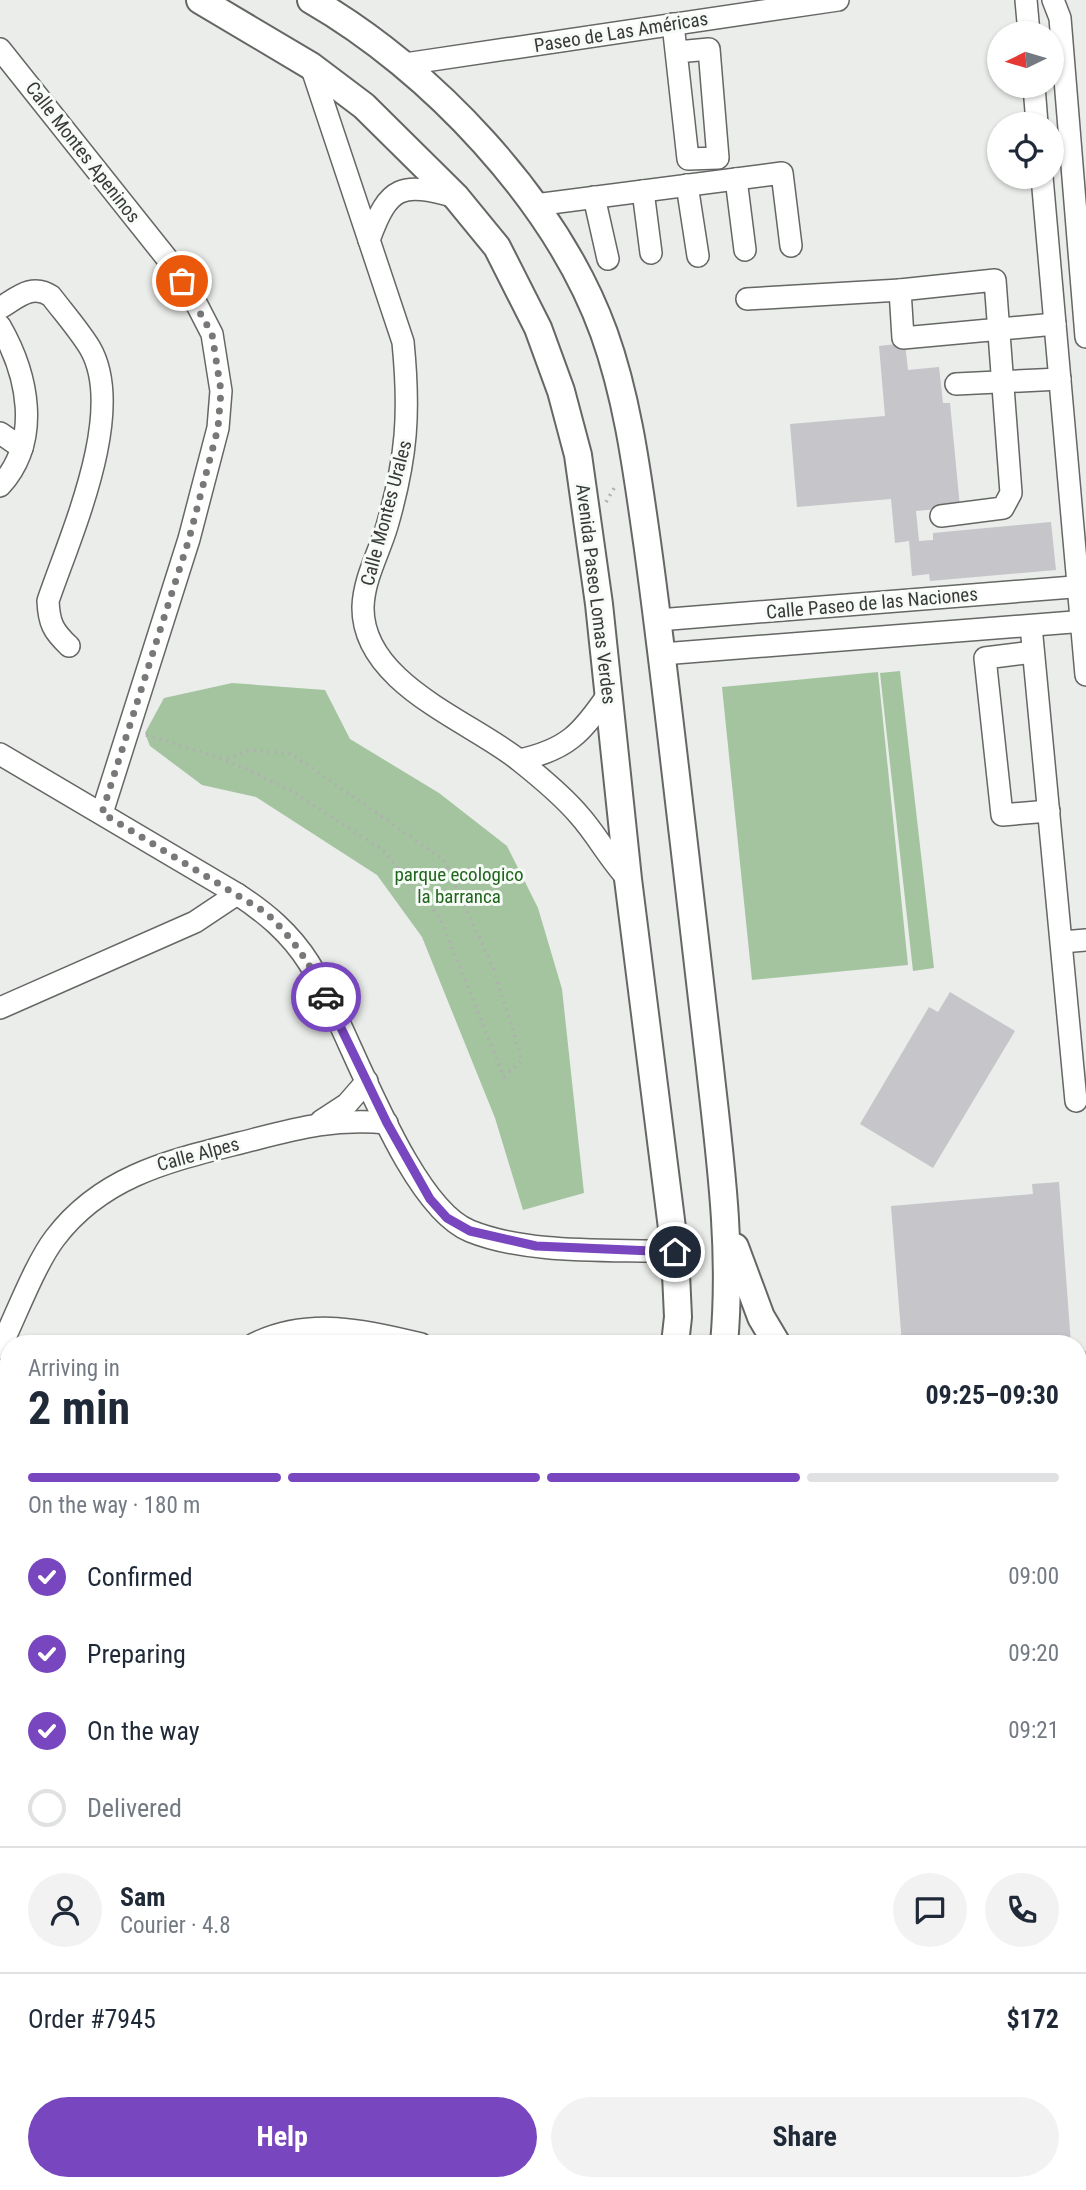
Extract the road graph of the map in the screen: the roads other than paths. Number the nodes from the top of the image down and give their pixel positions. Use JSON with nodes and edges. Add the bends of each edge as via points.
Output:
{"nodes":[{"id":1,"x":200,"y":0,"type":"edge"},
{"id":2,"x":311,"y":0,"type":"edge"},
{"id":3,"x":838,"y":0,"type":"edge"},
{"id":4,"x":1026,"y":0,"type":"edge"},
{"id":5,"x":1053,"y":0,"type":"edge"},
{"id":6,"x":754,"y":6,"type":"edge"},
{"id":7,"x":1028,"y":21,"type":"edge"},
{"id":8,"x":673,"y":24,"type":"junction"},
{"id":9,"x":0,"y":49,"type":"edge"},
{"id":10,"x":677,"y":52,"type":"junction"},
{"id":11,"x":405,"y":64,"type":"junction"},
{"id":12,"x":311,"y":66,"type":"junction"},
{"id":13,"x":736,"y":179,"type":"junction"},
{"id":14,"x":687,"y":185,"type":"junction"},
{"id":15,"x":1043,"y":189,"type":"edge"},
{"id":16,"x":643,"y":191,"type":"junction"},
{"id":17,"x":456,"y":197,"type":"junction"},
{"id":18,"x":594,"y":197,"type":"junction"},
{"id":19,"x":536,"y":205,"type":"junction"},
{"id":20,"x":369,"y":240,"type":"junction"},
{"id":21,"x":791,"y":246,"type":"dead end"},
{"id":22,"x":745,"y":250,"type":"dead end"},
{"id":23,"x":651,"y":253,"type":"dead end"},
{"id":24,"x":698,"y":256,"type":"dead end"},
{"id":25,"x":608,"y":259,"type":"dead end"},
{"id":26,"x":1082,"y":281,"type":"junction"},
{"id":27,"x":1052,"y":283,"type":"junction"},
{"id":28,"x":900,"y":290,"type":"junction"},
{"id":29,"x":747,"y":299,"type":"dead end"},
{"id":30,"x":0,"y":308,"type":"edge"},
{"id":31,"x":1055,"y":324,"type":"junction"},
{"id":32,"x":0,"y":326,"type":"edge"},
{"id":33,"x":999,"y":330,"type":"junction"},
{"id":34,"x":1086,"y":337,"type":"edge"},
{"id":35,"x":1060,"y":379,"type":"junction"},
{"id":36,"x":1003,"y":383,"type":"junction"},
{"id":37,"x":956,"y":384,"type":"dead end"},
{"id":38,"x":0,"y":433,"type":"edge"},
{"id":39,"x":22,"y":448,"type":"junction"},
{"id":40,"x":0,"y":486,"type":"edge"},
{"id":41,"x":941,"y":516,"type":"dead end"},
{"id":42,"x":1082,"y":586,"type":"edge"},
{"id":43,"x":658,"y":620,"type":"junction"},
{"id":44,"x":1084,"y":621,"type":"edge"},
{"id":45,"x":1031,"y":626,"type":"junction"},
{"id":46,"x":69,"y":646,"type":"dead end"},
{"id":47,"x":1033,"y":652,"type":"junction"},
{"id":48,"x":662,"y":654,"type":"junction"},
{"id":49,"x":1086,"y":675,"type":"edge"},
{"id":50,"x":609,"y":693,"type":"junction"},
{"id":51,"x":519,"y":760,"type":"junction"},
{"id":52,"x":4,"y":764,"type":"edge"},
{"id":53,"x":1049,"y":811,"type":"junction"},
{"id":54,"x":102,"y":813,"type":"junction"},
{"id":55,"x":628,"y":879,"type":"junction"},
{"id":56,"x":237,"y":894,"type":"junction"},
{"id":57,"x":1086,"y":940,"type":"edge"},
{"id":58,"x":1062,"y":942,"type":"junction"},
{"id":59,"x":0,"y":1008,"type":"edge"},
{"id":60,"x":367,"y":1081,"type":"junction"},
{"id":61,"x":1076,"y":1101,"type":"dead end"},
{"id":62,"x":320,"y":1122,"type":"junction"},
{"id":63,"x":387,"y":1123,"type":"junction"},
{"id":64,"x":728,"y":1222,"type":"junction"},
{"id":65,"x":675,"y":1252,"type":"junction"},
{"id":66,"x":6,"y":1335,"type":"edge"},
{"id":67,"x":272,"y":1335,"type":"edge"},
{"id":68,"x":386,"y":1335,"type":"edge"},
{"id":69,"x":676,"y":1335,"type":"edge"},
{"id":70,"x":724,"y":1335,"type":"edge"},
{"id":71,"x":772,"y":1335,"type":"edge"}],
"edges":[{"from":1,"to":12,"type":"main road","name":"Avenida Paseo Lomas Verdes"},
{"from":2,"to":11,"type":"main road"},
{"from":3,"to":6,"type":"street","name":"Paseo de Las Américas"},
{"from":4,"to":7,"type":"street"},
{"from":5,"to":26,"type":"street","via":[[1060,18]]},
{"from":6,"to":8,"type":"street","name":"Paseo de Las Américas"},
{"from":8,"to":10,"type":"street"},
{"from":8,"to":11,"type":"street","name":"Paseo de Las Américas"},
{"from":9,"to":54,"type":"street","name":"Calle Montes Apeninos","via":[[169,261],[212,334],[221,391],[218,428],[189,539]]},
{"from":10,"to":10,"type":"street","via":[[688,159],[718,158],[709,49]]},
{"from":11,"to":19,"type":"main road","via":[[500,161]]},
{"from":12,"to":17,"type":"main road","name":"Avenida Paseo Lomas Verdes","via":[[364,106]]},
{"from":12,"to":20,"type":"street","name":"Calle Montes Urales"},
{"from":13,"to":14,"type":"street"},
{"from":13,"to":21,"type":"street","via":[[782,173]]},
{"from":13,"to":22,"type":"street"},
{"from":14,"to":16,"type":"street"},
{"from":14,"to":24,"type":"street"},
{"from":15,"to":27,"type":"street"},
{"from":16,"to":18,"type":"street"},
{"from":16,"to":23,"type":"street"},
{"from":17,"to":20,"type":"street","via":[[423,188],[400,191],[386,200]]},
{"from":17,"to":50,"type":"main road","name":"Avenida Paseo Lomas Verdes","via":[[497,247],[538,328],[561,391],[589,523]]},
{"from":18,"to":19,"type":"street"},
{"from":18,"to":25,"type":"street"},
{"from":19,"to":43,"type":"main road","via":[[604,333],[633,440]]},
{"from":20,"to":51,"type":"street","name":"Calle Montes Urales","via":[[403,342],[408,422],[398,483],[367,579],[365,628],[374,648],[410,689]]},
{"from":26,"to":27,"type":"street"},
{"from":26,"to":34,"type":"street"},
{"from":27,"to":31,"type":"street"},
{"from":28,"to":29,"type":"street"},
{"from":28,"to":33,"type":"street","via":[[903,338]]},
{"from":28,"to":33,"type":"street","via":[[995,280]]},
{"from":30,"to":46,"type":"street","via":[[23,294],[44,291],[90,349],[97,369],[102,404],[99,450],[48,601],[48,620]]},
{"from":31,"to":33,"type":"street"},
{"from":31,"to":35,"type":"street"},
{"from":32,"to":39,"type":"street","via":[[19,363],[25,390]]},
{"from":33,"to":36,"type":"street"},
{"from":35,"to":36,"type":"street"},
{"from":35,"to":42,"type":"street"},
{"from":36,"to":37,"type":"street"},
{"from":36,"to":41,"type":"street","via":[[1009,501],[1003,508]]},
{"from":38,"to":39,"type":"street"},
{"from":39,"to":40,"type":"street"},
{"from":42,"to":43,"type":"street","name":"Calle Paseo de las Naciones"},
{"from":42,"to":44,"type":"street"},
{"from":43,"to":48,"type":"main road"},
{"from":44,"to":45,"type":"street","name":"Calle Paseo de las Naciones"},
{"from":44,"to":49,"type":"street"},
{"from":45,"to":47,"type":"street"},
{"from":45,"to":48,"type":"street","name":"Calle Paseo de las Naciones"},
{"from":47,"to":53,"type":"street"},
{"from":47,"to":53,"type":"street","via":[[985,658],[1002,814]]},
{"from":48,"to":64,"type":"main road"},
{"from":50,"to":51,"type":"street","via":[[571,741],[548,754]]},
{"from":50,"to":55,"type":"main road","name":"Avenida Paseo Lomas Verdes"},
{"from":51,"to":55,"type":"street","name":"Calle Montes Urales","via":[[579,815]]},
{"from":52,"to":54,"type":"street"},
{"from":53,"to":58,"type":"street"},
{"from":54,"to":56,"type":"street"},
{"from":55,"to":65,"type":"main road","name":"Avenida Paseo Lomas Verdes"},
{"from":56,"to":59,"type":"street","via":[[195,922]]},
{"from":56,"to":60,"type":"street","via":[[288,933],[310,964]]},
{"from":57,"to":58,"type":"street"},
{"from":58,"to":61,"type":"street"},
{"from":60,"to":62,"type":"street","name":"Calle Alpes","via":[[348,1104]]},
{"from":60,"to":63,"type":"street"},
{"from":62,"to":63,"type":"street","name":"Calle Alpes"},
{"from":62,"to":66,"type":"street","name":"Calle Alpes","via":[[157,1164],[111,1187],[77,1213],[53,1240]]},
{"from":63,"to":65,"type":"street","via":[[430,1199],[447,1218],[470,1231],[536,1246]]},
{"from":64,"to":70,"type":"main road"},
{"from":64,"to":71,"type":"main road","via":[[751,1293]]},
{"from":65,"to":69,"type":"main road","name":"Avenida Paseo Lomas Verdes"},
{"from":67,"to":68,"type":"street","via":[[359,1328]]}]}
